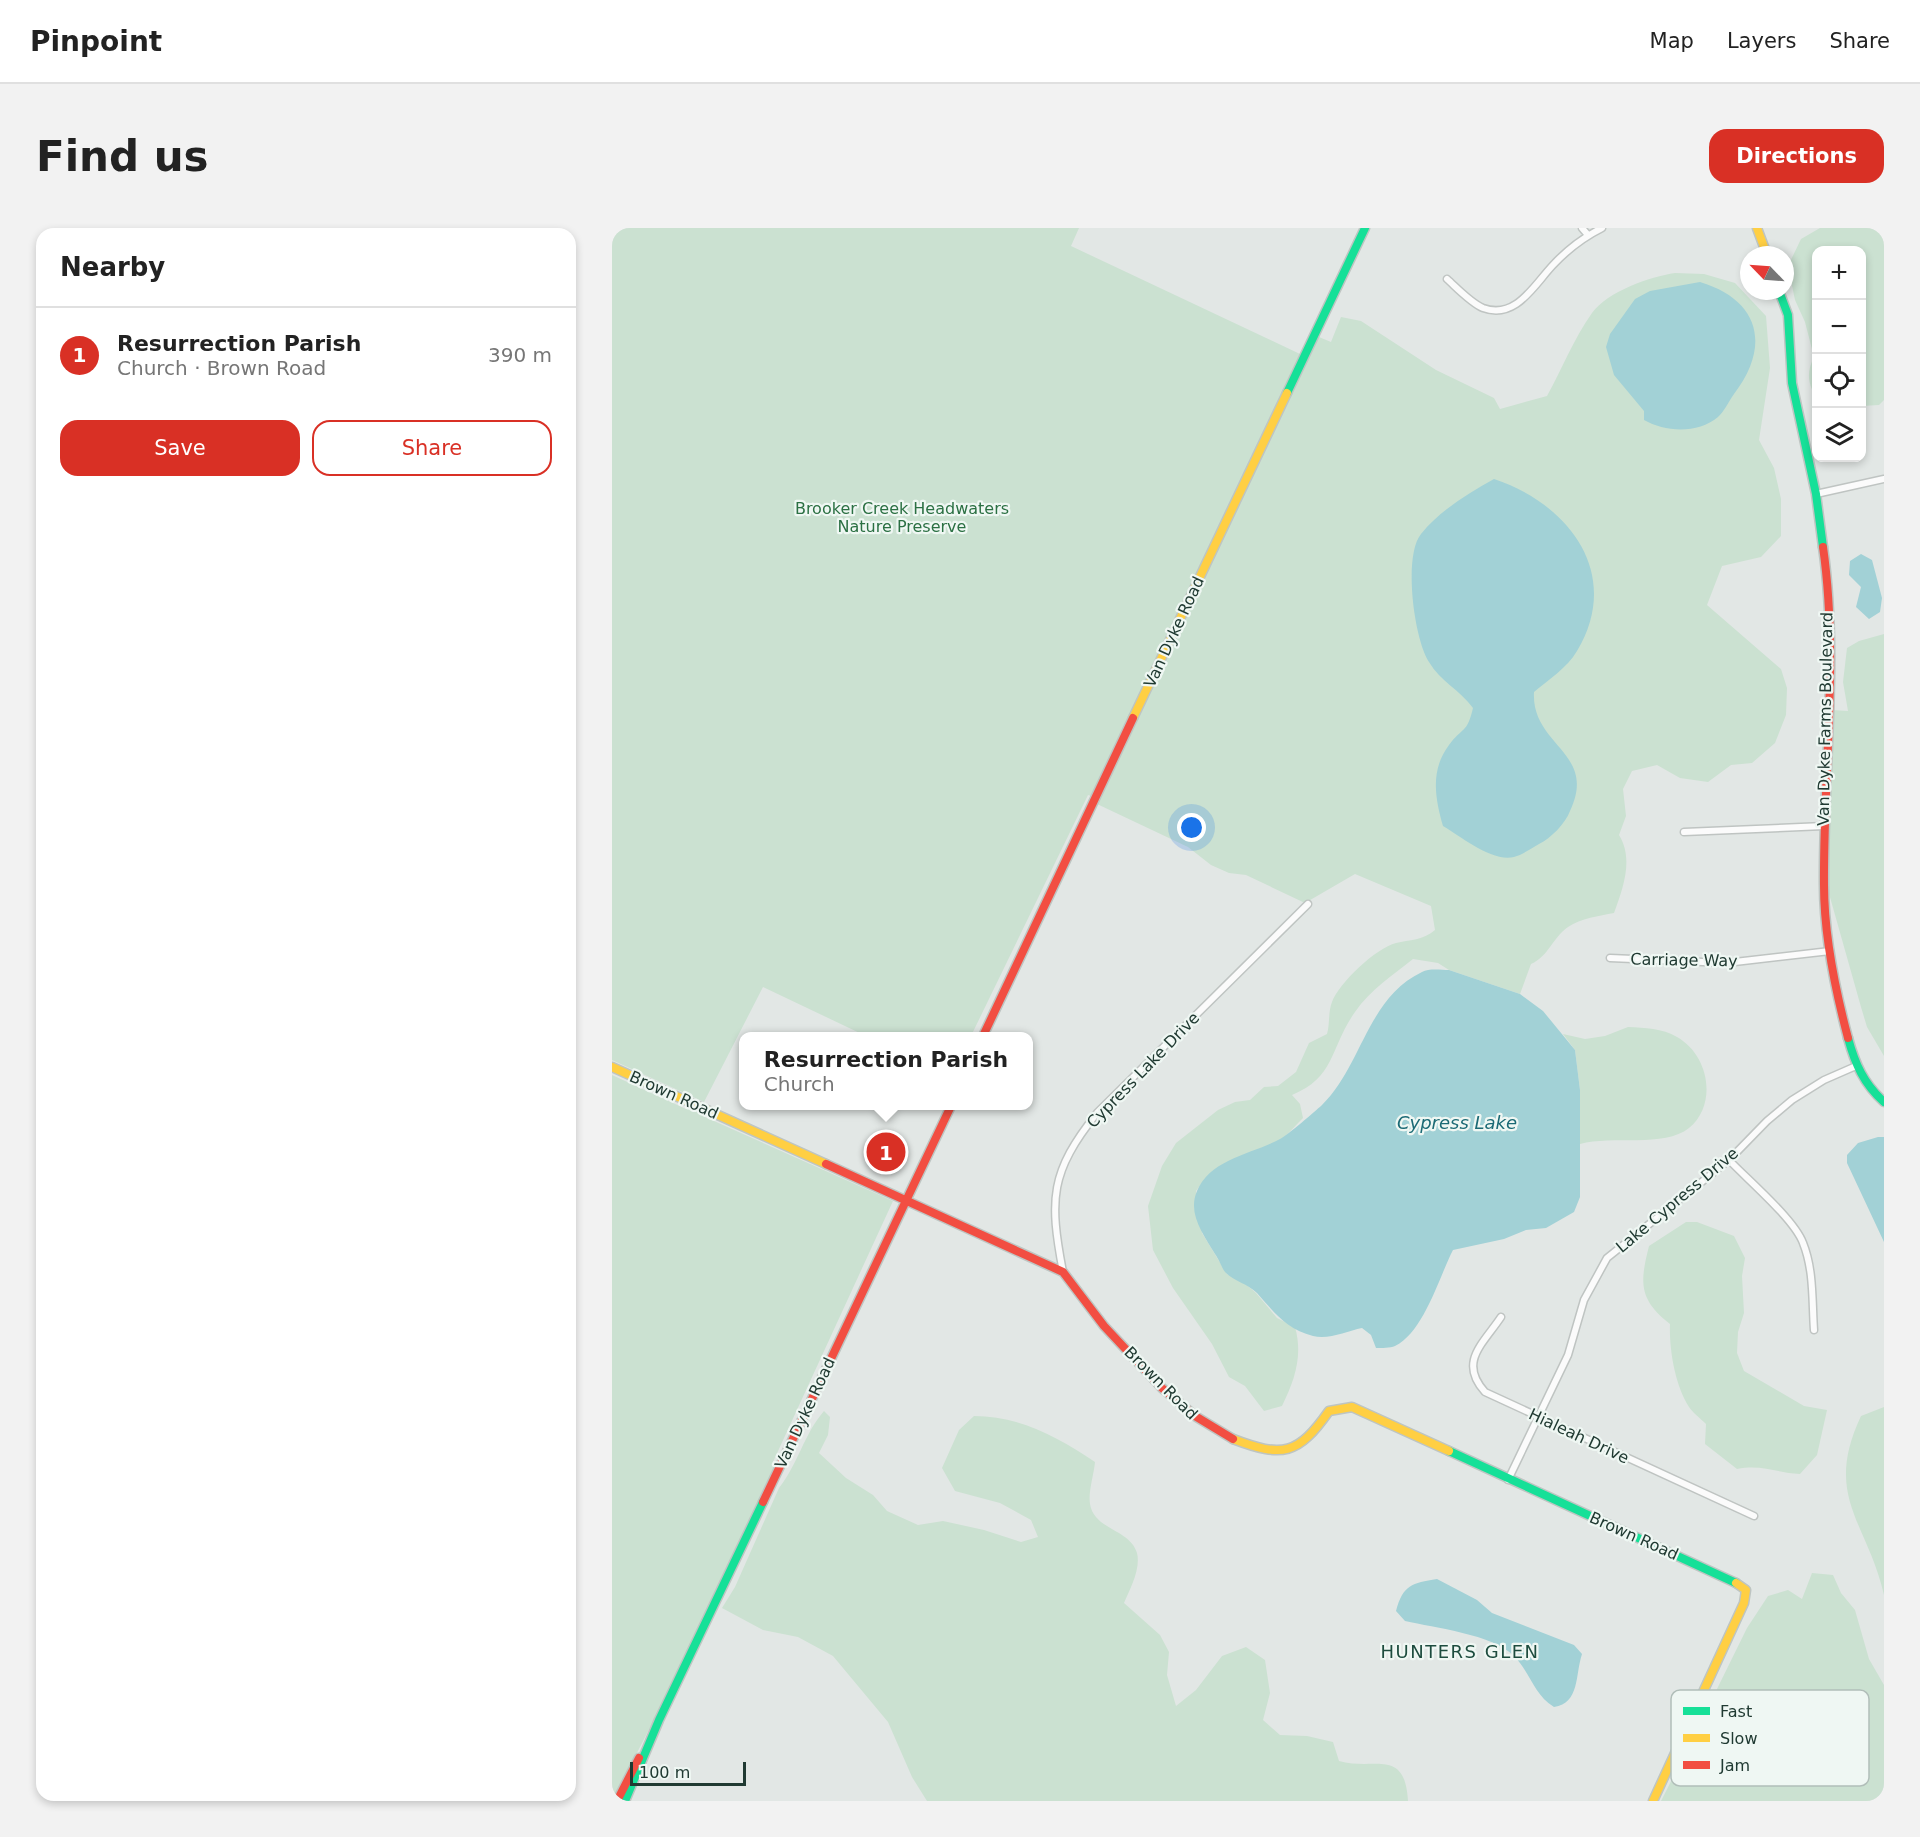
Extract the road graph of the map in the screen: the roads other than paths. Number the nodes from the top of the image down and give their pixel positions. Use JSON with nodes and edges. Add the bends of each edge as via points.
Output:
{"nodes":[{"id":1,"x":1365,"y":228,"type":"edge"},
{"id":2,"x":1582,"y":228,"type":"edge"},
{"id":3,"x":1602,"y":228,"type":"edge"},
{"id":4,"x":1757,"y":228,"type":"edge"},
{"id":5,"x":1588,"y":235,"type":"junction"},
{"id":6,"x":1764,"y":246,"type":"edge"},
{"id":7,"x":1447,"y":279,"type":"dead end"},
{"id":8,"x":1782,"y":300,"type":"edge"},
{"id":9,"x":1884,"y":479,"type":"edge"},
{"id":10,"x":1816,"y":494,"type":"junction"},
{"id":11,"x":1824,"y":826,"type":"junction"},
{"id":12,"x":1684,"y":831,"type":"dead end"},
{"id":13,"x":1308,"y":904,"type":"dead end"},
{"id":14,"x":1830,"y":951,"type":"junction"},
{"id":15,"x":1610,"y":958,"type":"dead end"},
{"id":16,"x":985,"y":1032,"type":"edge"},
{"id":17,"x":1856,"y":1066,"type":"junction"},
{"id":18,"x":612,"y":1067,"type":"edge"},
{"id":19,"x":1884,"y":1102,"type":"edge"},
{"id":20,"x":949,"y":1110,"type":"edge"},
{"id":21,"x":1729,"y":1160,"type":"junction"},
{"id":22,"x":906,"y":1199,"type":"junction"},
{"id":23,"x":1064,"y":1272,"type":"junction"},
{"id":24,"x":1501,"y":1317,"type":"dead end"},
{"id":25,"x":1815,"y":1330,"type":"dead end"},
{"id":26,"x":1537,"y":1417,"type":"junction"},
{"id":27,"x":1508,"y":1480,"type":"junction"},
{"id":28,"x":1754,"y":1516,"type":"dead end"},
{"id":29,"x":1704,"y":1690,"type":"edge"},
{"id":30,"x":659,"y":1720,"type":"junction"},
{"id":31,"x":1671,"y":1762,"type":"edge"},
{"id":32,"x":617,"y":1801,"type":"edge"},
{"id":33,"x":625,"y":1801,"type":"edge"},
{"id":34,"x":1653,"y":1801,"type":"edge"}],
"edges":[{"from":1,"to":16,"type":"street","name":"Van Dyke Road"},
{"from":2,"to":5,"type":"street"},
{"from":3,"to":5,"type":"street"},
{"from":4,"to":6,"type":"street"},
{"from":5,"to":7,"type":"street","via":[[1508,309],[1481,308]]},
{"from":8,"to":10,"type":"street","name":"Van Dyke Farms Boulevard","via":[[1788,315],[1792,383]]},
{"from":9,"to":10,"type":"street"},
{"from":10,"to":11,"type":"street","name":"Van Dyke Farms Boulevard","via":[[1825,559],[1829,659]]},
{"from":11,"to":12,"type":"street"},
{"from":11,"to":14,"type":"street","name":"Van Dyke Farms Boulevard"},
{"from":13,"to":23,"type":"street","name":"Cypress Lake Drive","via":[[1097,1113],[1078,1137],[1056,1188],[1055,1227]]},
{"from":14,"to":15,"type":"street","name":"Carriage Way","via":[[1726,963]]},
{"from":14,"to":17,"type":"street","name":"Van Dyke Farms Boulevard"},
{"from":17,"to":19,"type":"street","name":"Van Dyke Farms Boulevard","via":[[1872,1092]]},
{"from":17,"to":21,"type":"street","name":"Lake Cypress Drive","via":[[1792,1100]]},
{"from":18,"to":22,"type":"street","name":"Brown Road"},
{"from":20,"to":22,"type":"street","name":"Van Dyke Road"},
{"from":21,"to":25,"type":"street","via":[[1803,1241],[1809,1263]]},
{"from":21,"to":26,"type":"street","name":"Lake Cypress Drive","via":[[1607,1258],[1584,1300],[1568,1355]]},
{"from":22,"to":23,"type":"street","name":"Brown Road"},
{"from":22,"to":30,"type":"street","name":"Van Dyke Road"},
{"from":23,"to":27,"type":"street","name":"Brown Road","via":[[1088,1308],[1173,1399],[1199,1421],[1229,1438],[1260,1449],[1290,1449],[1308,1439],[1329,1411],[1352,1407]]},
{"from":24,"to":26,"type":"street","name":"Hialeah Drive","via":[[1472,1360],[1473,1379],[1485,1392]]},
{"from":26,"to":27,"type":"street","name":"Lake Cypress Drive"},
{"from":26,"to":28,"type":"street","name":"Hialeah Drive"},
{"from":27,"to":29,"type":"street","name":"Brown Road","via":[[1746,1590],[1744,1604]]},
{"from":30,"to":32,"type":"street","name":"Van Dyke Road"},
{"from":30,"to":33,"type":"street","name":"Van Dyke Road"},
{"from":31,"to":34,"type":"street","name":"Brown Road"}]}
